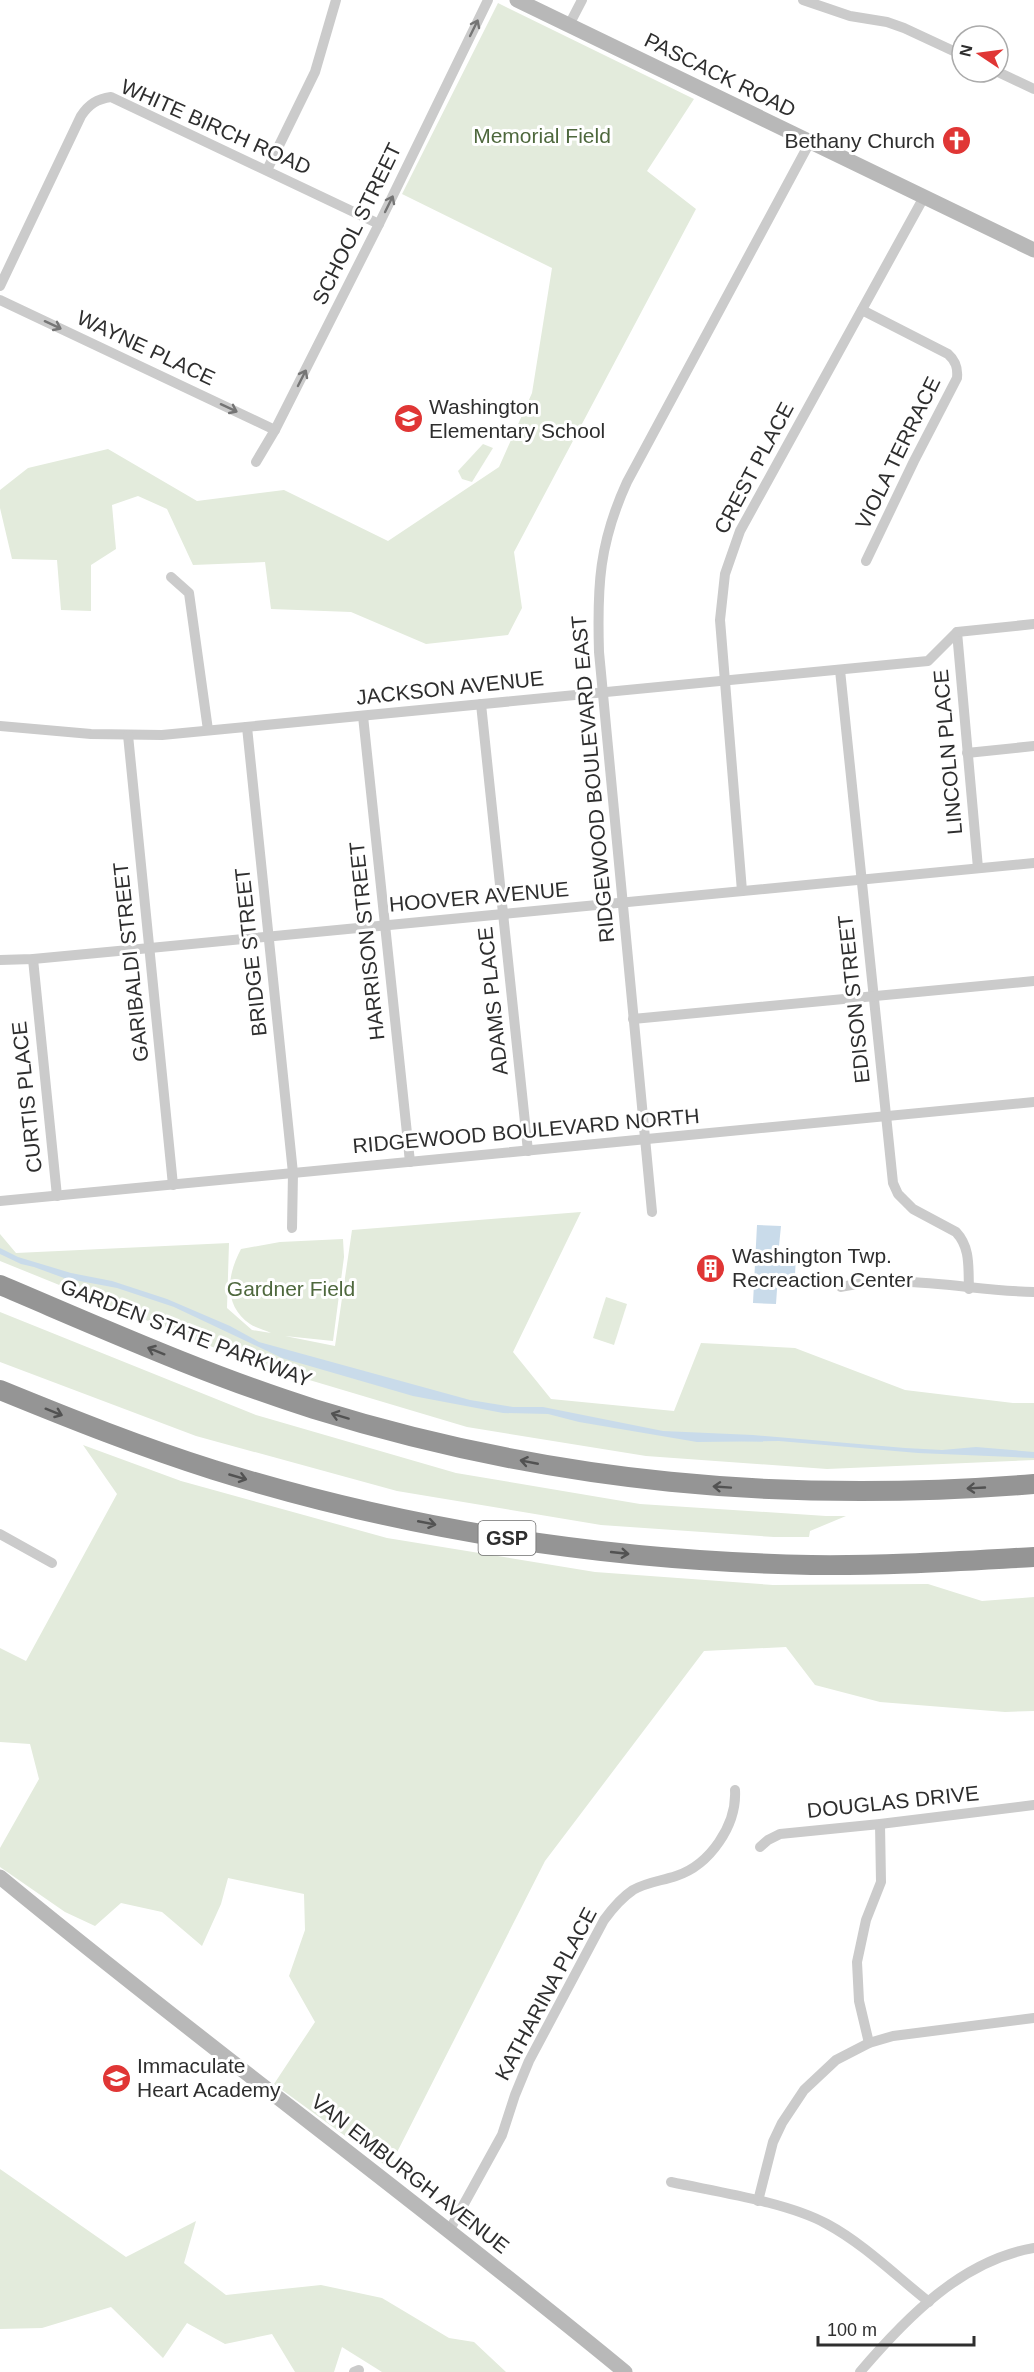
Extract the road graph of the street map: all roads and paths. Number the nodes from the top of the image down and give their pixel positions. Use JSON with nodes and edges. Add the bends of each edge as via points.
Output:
{"nodes":[{"id":1,"x":336,"y":0,"type":"edge"},
{"id":2,"x":488,"y":0,"type":"edge"},
{"id":3,"x":517,"y":0,"type":"edge"},
{"id":4,"x":582,"y":0,"type":"edge"},
{"id":5,"x":803,"y":0,"type":"edge"},
{"id":6,"x":569,"y":25,"type":"junction"},
{"id":7,"x":950,"y":49,"type":"edge"},
{"id":8,"x":1010,"y":78,"type":"edge"},
{"id":9,"x":1034,"y":89,"type":"edge"},
{"id":10,"x":810,"y":142,"type":"junction"},
{"id":11,"x":267,"y":170,"type":"junction"},
{"id":12,"x":924,"y":197,"type":"junction"},
{"id":13,"x":379,"y":224,"type":"junction"},
{"id":14,"x":1034,"y":250,"type":"edge"},
{"id":15,"x":0,"y":285,"type":"edge"},
{"id":16,"x":0,"y":300,"type":"edge"},
{"id":17,"x":862,"y":310,"type":"junction"},
{"id":18,"x":275,"y":430,"type":"junction"},
{"id":19,"x":256,"y":462,"type":"dead end"},
{"id":20,"x":867,"y":561,"type":"dead end"},
{"id":21,"x":171,"y":577,"type":"dead end"},
{"id":22,"x":1034,"y":624,"type":"edge"},
{"id":23,"x":957,"y":632,"type":"junction"},
{"id":24,"x":840,"y":670,"type":"junction"},
{"id":25,"x":724,"y":681,"type":"junction"},
{"id":26,"x":603,"y":693,"type":"junction"},
{"id":27,"x":481,"y":705,"type":"junction"},
{"id":28,"x":363,"y":716,"type":"junction"},
{"id":29,"x":0,"y":726,"type":"edge"},
{"id":30,"x":247,"y":727,"type":"junction"},
{"id":31,"x":208,"y":730,"type":"junction"},
{"id":32,"x":128,"y":735,"type":"junction"},
{"id":33,"x":1034,"y":746,"type":"edge"},
{"id":34,"x":967,"y":753,"type":"junction"},
{"id":35,"x":1034,"y":863,"type":"edge"},
{"id":36,"x":978,"y":868,"type":"junction"},
{"id":37,"x":861,"y":880,"type":"junction"},
{"id":38,"x":742,"y":891,"type":"junction"},
{"id":39,"x":622,"y":903,"type":"junction"},
{"id":40,"x":503,"y":915,"type":"junction"},
{"id":41,"x":385,"y":926,"type":"junction"},
{"id":42,"x":269,"y":937,"type":"junction"},
{"id":43,"x":150,"y":948,"type":"junction"},
{"id":44,"x":33,"y":959,"type":"junction"},
{"id":45,"x":0,"y":960,"type":"edge"},
{"id":46,"x":1034,"y":981,"type":"edge"},
{"id":47,"x":874,"y":996,"type":"junction"},
{"id":48,"x":633,"y":1019,"type":"junction"},
{"id":49,"x":1034,"y":1102,"type":"edge"},
{"id":50,"x":886,"y":1116,"type":"junction"},
{"id":51,"x":645,"y":1140,"type":"junction"},
{"id":52,"x":528,"y":1151,"type":"junction"},
{"id":53,"x":410,"y":1162,"type":"junction"},
{"id":54,"x":293,"y":1173,"type":"junction"},
{"id":55,"x":174,"y":1185,"type":"junction"},
{"id":56,"x":57,"y":1196,"type":"junction"},
{"id":57,"x":0,"y":1201,"type":"edge"},
{"id":58,"x":652,"y":1212,"type":"dead end"},
{"id":59,"x":292,"y":1228,"type":"dead end"},
{"id":60,"x":0,"y":1285,"type":"edge"},
{"id":61,"x":841,"y":1287,"type":"dead end"},
{"id":62,"x":969,"y":1289,"type":"junction"},
{"id":63,"x":1034,"y":1292,"type":"edge"},
{"id":64,"x":0,"y":1390,"type":"edge"},
{"id":65,"x":1034,"y":1484,"type":"edge"},
{"id":66,"x":0,"y":1534,"type":"edge"},
{"id":67,"x":1034,"y":1557,"type":"edge"},
{"id":68,"x":52,"y":1563,"type":"dead end"},
{"id":69,"x":735,"y":1790,"type":"dead end"},
{"id":70,"x":1034,"y":1805,"type":"edge"},
{"id":71,"x":880,"y":1824,"type":"junction"},
{"id":72,"x":760,"y":1847,"type":"dead end"},
{"id":73,"x":0,"y":1877,"type":"edge"},
{"id":74,"x":1034,"y":2018,"type":"edge"},
{"id":75,"x":869,"y":2043,"type":"junction"},
{"id":76,"x":672,"y":2182,"type":"dead end"},
{"id":77,"x":758,"y":2201,"type":"junction"},
{"id":78,"x":449,"y":2231,"type":"junction"},
{"id":79,"x":1034,"y":2248,"type":"edge"},
{"id":80,"x":929,"y":2302,"type":"junction"},
{"id":81,"x":625,"y":2372,"type":"edge"},
{"id":82,"x":860,"y":2372,"type":"edge"}],
"edges":[{"from":1,"to":11,"type":"street","via":[[315,72]]},
{"from":13,"to":2,"type":"street","name":"SCHOOL STREET","one_way":true},
{"from":3,"to":6,"type":"main road","name":"PASCACK ROAD"},
{"from":4,"to":6,"type":"street"},
{"from":5,"to":7,"type":"street","via":[[850,16],[887,22]]},
{"from":6,"to":10,"type":"main road","name":"PASCACK ROAD"},
{"from":8,"to":9,"type":"street"},
{"from":10,"to":12,"type":"main road","name":"PASCACK ROAD"},
{"from":10,"to":26,"type":"street","name":"RIDGEWOOD BOULEVARD EAST","via":[[616,504],[600,577]]},
{"from":11,"to":13,"type":"street","name":"WHITE BIRCH ROAD"},
{"from":11,"to":15,"type":"street","name":"WHITE BIRCH ROAD","via":[[111,97],[102,98],[81,116]]},
{"from":12,"to":14,"type":"main road","name":"PASCACK ROAD"},
{"from":12,"to":17,"type":"street","name":"CREST PLACE"},
{"from":18,"to":13,"type":"street","name":"SCHOOL STREET","one_way":true},
{"from":16,"to":18,"type":"street","name":"WAYNE PLACE","one_way":true},
{"from":17,"to":20,"type":"street","name":"VIOLA TERRACE","via":[[948,354],[958,370]]},
{"from":17,"to":25,"type":"street","name":"CREST PLACE","via":[[730,554],[721,595]]},
{"from":18,"to":19,"type":"street","name":"SCHOOL STREET"},
{"from":21,"to":31,"type":"street","via":[[189,594]]},
{"from":22,"to":23,"type":"street"},
{"from":23,"to":24,"type":"street","name":"JACKSON AVENUE","via":[[928,661]]},
{"from":23,"to":34,"type":"street","name":"LINCOLN PLACE"},
{"from":24,"to":25,"type":"street","name":"JACKSON AVENUE"},
{"from":24,"to":37,"type":"street","name":"EDISON STREET"},
{"from":25,"to":26,"type":"street","name":"JACKSON AVENUE"},
{"from":25,"to":38,"type":"street","name":"CREST PLACE"},
{"from":26,"to":27,"type":"street","name":"JACKSON AVENUE"},
{"from":26,"to":39,"type":"street","name":"RIDGEWOOD BOULEVARD EAST"},
{"from":27,"to":28,"type":"street","name":"JACKSON AVENUE"},
{"from":27,"to":40,"type":"street","name":"ADAMS PLACE"},
{"from":28,"to":30,"type":"street","name":"JACKSON AVENUE"},
{"from":28,"to":41,"type":"street","name":"HARRISON STREET"},
{"from":29,"to":32,"type":"street","name":"JACKSON AVENUE"},
{"from":30,"to":31,"type":"street","name":"JACKSON AVENUE"},
{"from":30,"to":42,"type":"street","name":"BRIDGE STREET"},
{"from":31,"to":32,"type":"street","name":"JACKSON AVENUE"},
{"from":32,"to":43,"type":"street","name":"GARIBALDI STREET"},
{"from":33,"to":34,"type":"street"},
{"from":34,"to":36,"type":"street","name":"LINCOLN PLACE"},
{"from":35,"to":36,"type":"street","name":"HOOVER AVENUE"},
{"from":36,"to":37,"type":"street","name":"HOOVER AVENUE"},
{"from":37,"to":38,"type":"street","name":"HOOVER AVENUE"},
{"from":37,"to":47,"type":"street","name":"EDISON STREET"},
{"from":38,"to":39,"type":"street","name":"HOOVER AVENUE"},
{"from":39,"to":40,"type":"street","name":"HOOVER AVENUE"},
{"from":39,"to":48,"type":"street","name":"RIDGEWOOD BOULEVARD EAST"},
{"from":40,"to":41,"type":"street","name":"HOOVER AVENUE"},
{"from":40,"to":52,"type":"street","name":"ADAMS PLACE"},
{"from":41,"to":42,"type":"street","name":"HOOVER AVENUE"},
{"from":41,"to":53,"type":"street","name":"HARRISON STREET"},
{"from":42,"to":43,"type":"street","name":"HOOVER AVENUE"},
{"from":42,"to":54,"type":"street","name":"BRIDGE STREET"},
{"from":43,"to":44,"type":"street","name":"HOOVER AVENUE"},
{"from":43,"to":55,"type":"street","name":"GARIBALDI STREET"},
{"from":44,"to":45,"type":"street","name":"HOOVER AVENUE"},
{"from":44,"to":56,"type":"street","name":"CURTIS PLACE"},
{"from":46,"to":47,"type":"street"},
{"from":47,"to":48,"type":"street"},
{"from":47,"to":50,"type":"street","name":"EDISON STREET"},
{"from":48,"to":51,"type":"street","name":"RIDGEWOOD BOULEVARD EAST"},
{"from":49,"to":50,"type":"street","name":"RIDGEWOOD BOULEVARD NORTH"},
{"from":50,"to":51,"type":"street","name":"RIDGEWOOD BOULEVARD NORTH"},
{"from":50,"to":62,"type":"street","name":"EDISON STREET","via":[[891,1170],[898,1194],[913,1209],[962,1238],[968,1254]]},
{"from":51,"to":52,"type":"street","name":"RIDGEWOOD BOULEVARD NORTH"},
{"from":51,"to":58,"type":"street","name":"RIDGEWOOD BOULEVARD EAST"},
{"from":52,"to":53,"type":"street","name":"RIDGEWOOD BOULEVARD NORTH"},
{"from":53,"to":54,"type":"street","name":"RIDGEWOOD BOULEVARD NORTH"},
{"from":54,"to":55,"type":"street","name":"RIDGEWOOD BOULEVARD NORTH"},
{"from":54,"to":59,"type":"street"},
{"from":55,"to":56,"type":"street","name":"RIDGEWOOD BOULEVARD NORTH"},
{"from":56,"to":57,"type":"street","name":"RIDGEWOOD BOULEVARD NORTH"},
{"from":65,"to":60,"type":"highway","name":"GARDEN STATE PARKWAY","one_way":true,"via":[[900,1492],[758,1490],[610,1476],[498,1456],[388,1430],[279,1397],[198,1368]]},
{"from":61,"to":62,"type":"street","via":[[892,1282]]},
{"from":62,"to":63,"type":"street"},
{"from":64,"to":67,"type":"highway","number":"GSP","one_way":true,"via":[[131,1442],[223,1473],[322,1500],[500,1537],[622,1554],[812,1565]]},
{"from":66,"to":68,"type":"street"},
{"from":69,"to":78,"type":"street","name":"KATHARINA PLACE","via":[[732,1817],[710,1852],[689,1870],[633,1890],[604,1920],[529,2061],[502,2135]]},
{"from":70,"to":71,"type":"street","name":"DOUGLAS DRIVE"},
{"from":71,"to":72,"type":"street","name":"DOUGLAS DRIVE","via":[[780,1834]]},
{"from":71,"to":75,"type":"street","via":[[881,1882],[866,1920],[857,1962],[859,2001]]},
{"from":73,"to":78,"type":"main road","name":"VAN EMBURGH AVENUE","via":[[99,1959]]},
{"from":74,"to":75,"type":"street","via":[[893,2036]]},
{"from":75,"to":77,"type":"street","via":[[819,2074],[792,2107],[773,2142]]},
{"from":76,"to":77,"type":"street"},
{"from":77,"to":80,"type":"street","via":[[826,2223]]},
{"from":78,"to":81,"type":"main road","name":"VAN EMBURGH AVENUE"},
{"from":79,"to":80,"type":"street","via":[[974,2268]]},
{"from":80,"to":82,"type":"street"}]}
